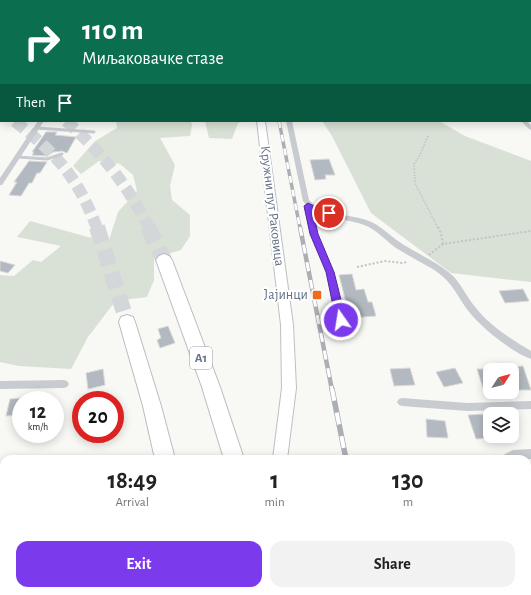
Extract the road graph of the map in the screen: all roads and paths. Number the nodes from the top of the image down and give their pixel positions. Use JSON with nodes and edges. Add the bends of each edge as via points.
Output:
{"nodes":[{"id":1,"x":40,"y":122,"type":"edge"},
{"id":2,"x":261,"y":122,"type":"edge"},
{"id":3,"x":289,"y":122,"type":"edge"},
{"id":4,"x":36,"y":128,"type":"junction"},
{"id":5,"x":94,"y":132,"type":"dead end"},
{"id":6,"x":428,"y":136,"type":"dead end"},
{"id":7,"x":62,"y":154,"type":"dead end"},
{"id":8,"x":18,"y":157,"type":"junction"},
{"id":9,"x":0,"y":183,"type":"edge"},
{"id":10,"x":308,"y":206,"type":"junction"},
{"id":11,"x":531,"y":231,"type":"edge"},
{"id":12,"x":443,"y":244,"type":"junction"},
{"id":13,"x":164,"y":260,"type":"tunnel mouth"},
{"id":14,"x":421,"y":260,"type":"junction"},
{"id":15,"x":357,"y":267,"type":"dead end"},
{"id":16,"x":341,"y":320,"type":"dead end"},
{"id":17,"x":127,"y":322,"type":"tunnel mouth"},
{"id":18,"x":531,"y":355,"type":"edge"},
{"id":19,"x":64,"y":384,"type":"dead end"},
{"id":20,"x":0,"y":385,"type":"edge"},
{"id":21,"x":402,"y":402,"type":"dead end"},
{"id":22,"x":531,"y":405,"type":"edge"},
{"id":23,"x":164,"y":455,"type":"edge"},
{"id":24,"x":233,"y":455,"type":"edge"},
{"id":25,"x":281,"y":455,"type":"edge"}],
"edges":[{"from":1,"to":4,"type":"street"},
{"from":2,"to":25,"type":"main road","name":"Кружни пут Раковица","via":[[287,325],[289,388]]},
{"from":3,"to":10,"type":"street"},
{"from":4,"to":5,"type":"lane"},
{"from":4,"to":8,"type":"street"},
{"from":6,"to":12,"type":"path","via":[[414,164],[413,174],[415,183],[441,233]]},
{"from":7,"to":8,"type":"lane","via":[[46,159]]},
{"from":8,"to":9,"type":"street"},
{"from":10,"to":14,"type":"street","via":[[366,223]]},
{"from":10,"to":16,"type":"lane","via":[[314,234],[330,272]]},
{"from":11,"to":12,"type":"path"},
{"from":12,"to":14,"type":"path"},
{"from":13,"to":24,"type":"highway","number":"A1","via":[[211,386]]},
{"from":14,"to":15,"type":"path","via":[[402,263],[385,261]]},
{"from":14,"to":18,"type":"street","via":[[451,279],[475,313],[491,329]]},
{"from":17,"to":23,"type":"highway"},
{"from":19,"to":20,"type":"street"},
{"from":21,"to":22,"type":"street","via":[[468,407]]}]}
